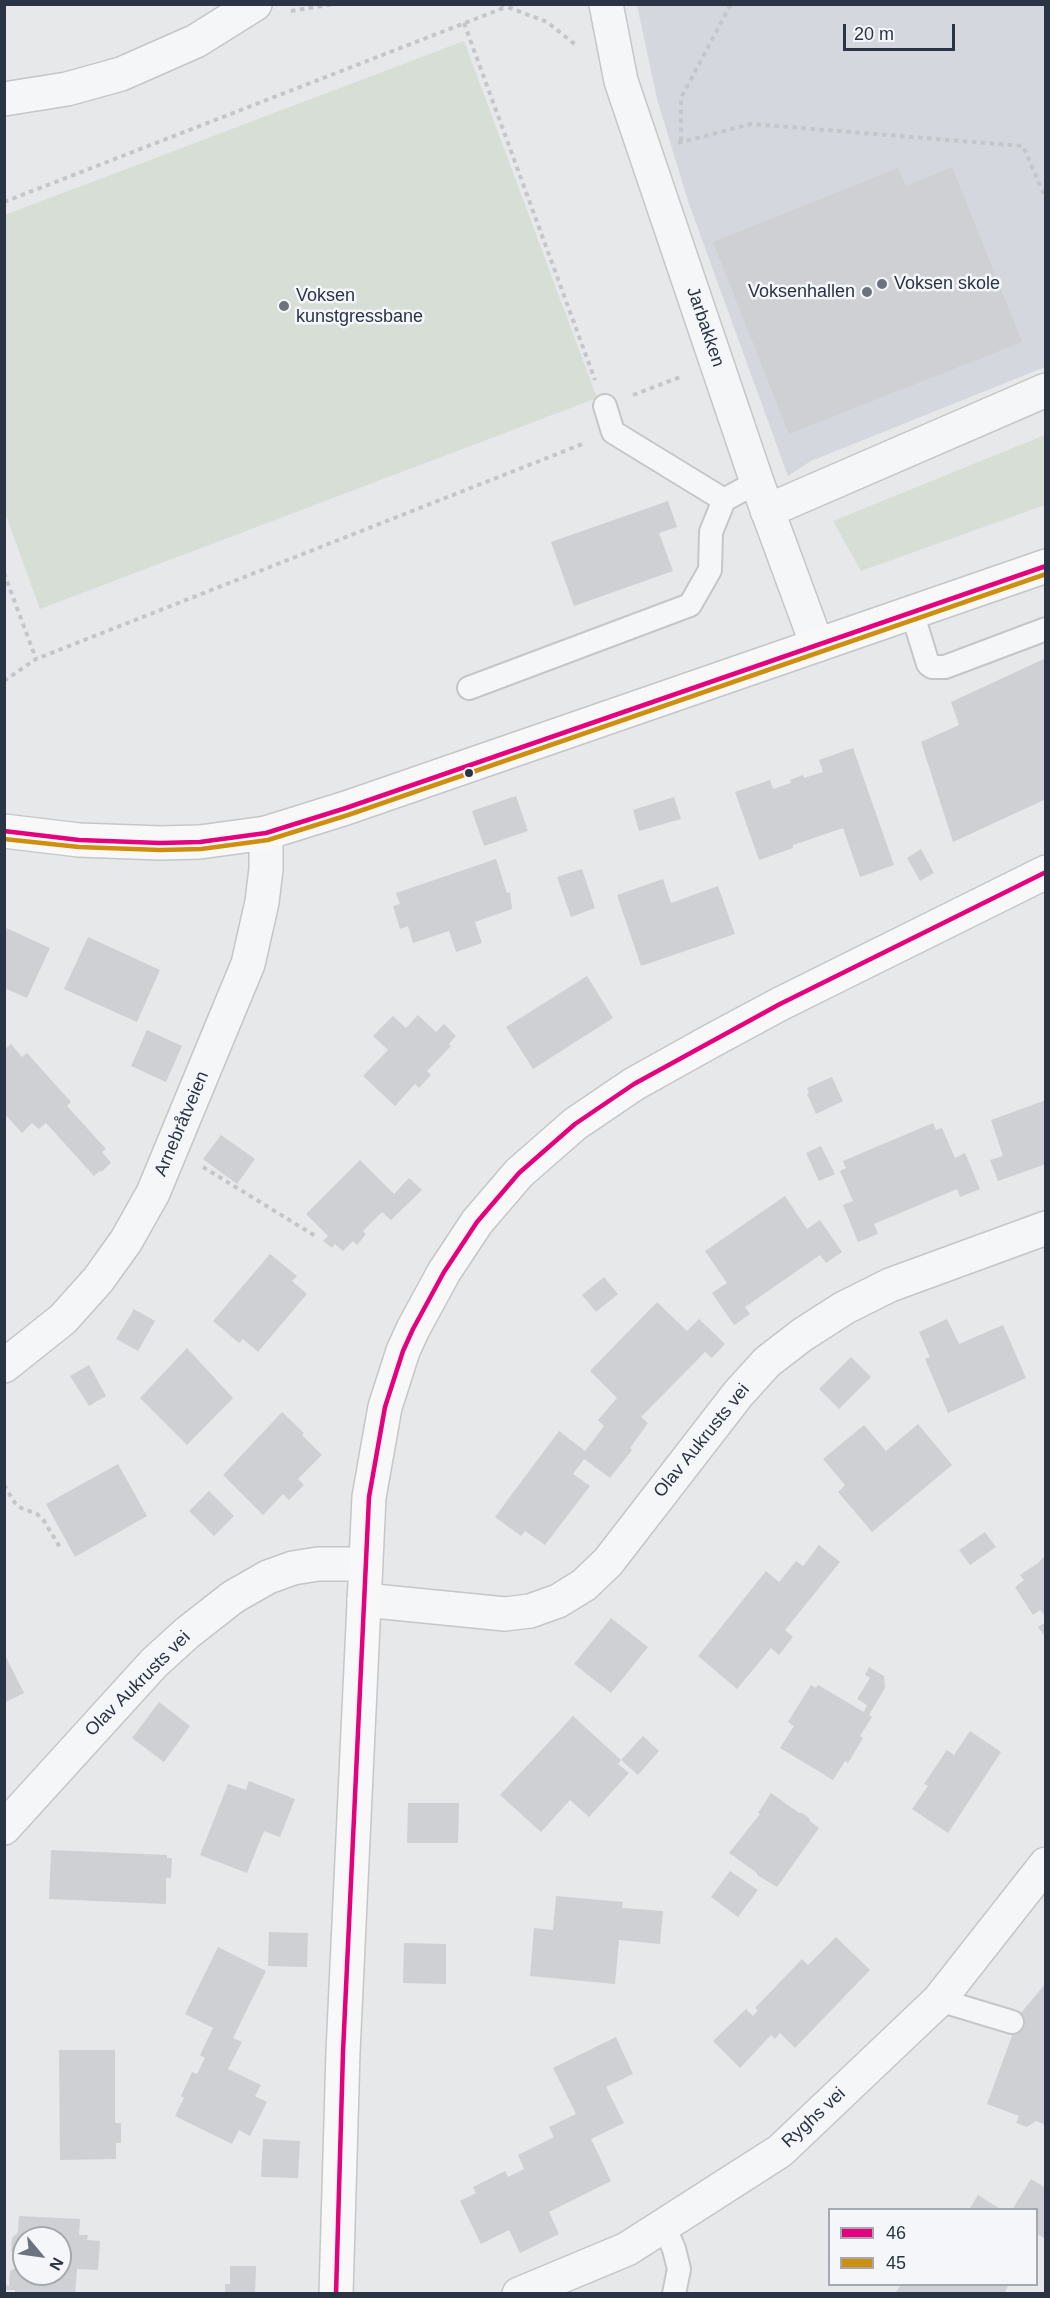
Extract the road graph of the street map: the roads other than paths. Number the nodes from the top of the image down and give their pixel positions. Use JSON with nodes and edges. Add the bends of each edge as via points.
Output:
{"nodes":[{"id":1,"x":255,"y":4,"type":"edge"},
{"id":2,"x":606,"y":4,"type":"edge"},
{"id":3,"x":4,"y":99,"type":"edge"},
{"id":4,"x":1046,"y":390,"type":"edge"},
{"id":5,"x":604,"y":406,"type":"road end"},
{"id":6,"x":762,"y":496,"type":"junction"},
{"id":7,"x":724,"y":500,"type":"junction"},
{"id":8,"x":1046,"y":566,"type":"edge"},
{"id":9,"x":912,"y":612,"type":"junction"},
{"id":10,"x":1046,"y":628,"type":"edge"},
{"id":11,"x":817,"y":645,"type":"junction"},
{"id":12,"x":469,"y":688,"type":"dead end"},
{"id":13,"x":4,"y":831,"type":"edge"},
{"id":14,"x":266,"y":833,"type":"junction"},
{"id":15,"x":1046,"y":872,"type":"edge"},
{"id":16,"x":1046,"y":1228,"type":"edge"},
{"id":17,"x":4,"y":1366,"type":"edge"},
{"id":18,"x":366,"y":1564,"type":"junction"},
{"id":19,"x":364,"y":1600,"type":"junction"},
{"id":20,"x":4,"y":1828,"type":"edge"},
{"id":21,"x":1046,"y":1864,"type":"edge"},
{"id":22,"x":939,"y":2000,"type":"junction"},
{"id":23,"x":1012,"y":2022,"type":"dead end"},
{"id":24,"x":664,"y":2226,"type":"junction"},
{"id":25,"x":336,"y":2294,"type":"edge"},
{"id":26,"x":519,"y":2294,"type":"edge"},
{"id":27,"x":674,"y":2294,"type":"edge"}],
"edges":[{"from":1,"to":3,"type":"street","via":[[196,41],[121,74]]},
{"from":2,"to":6,"type":"street","name":"Jarbakken","via":[[621,81]]},
{"from":4,"to":6,"type":"street"},
{"from":5,"to":7,"type":"lane","via":[[614,432]]},
{"from":6,"to":7,"type":"lane"},
{"from":6,"to":11,"type":"street","name":"Jarbakken"},
{"from":7,"to":12,"type":"lane","via":[[711,532],[710,570],[690,605]]},
{"from":8,"to":9,"type":"main road"},
{"from":9,"to":10,"type":"lane","via":[[932,667],[945,667]]},
{"from":9,"to":11,"type":"main road"},
{"from":11,"to":14,"type":"main road","via":[[314,820]]},
{"from":13,"to":14,"type":"main road","via":[[79,840],[160,843]]},
{"from":14,"to":17,"type":"street","name":"Arnebråtveien","via":[[262,902],[248,964],[153,1193],[98,1280],[63,1319]]},
{"from":15,"to":18,"type":"main road","via":[[780,1004],[660,1069],[575,1124],[519,1173],[461,1245],[403,1351],[375,1455]]},
{"from":16,"to":19,"type":"street","name":"Olav Aukrusts vei","via":[[890,1285],[844,1308],[767,1362],[608,1562],[584,1585],[558,1601],[530,1611],[504,1614]]},
{"from":18,"to":19,"type":"main road"},
{"from":18,"to":20,"type":"street","name":"Olav Aukrusts vei","via":[[293,1568],[268,1576],[233,1597],[154,1663]]},
{"from":19,"to":25,"type":"main road"},
{"from":21,"to":22,"type":"street","name":"Ryghs vei"},
{"from":22,"to":23,"type":"lane"},
{"from":22,"to":24,"type":"street","name":"Ryghs vei","via":[[780,2151]]},
{"from":24,"to":26,"type":"street","name":"Ryghs vei","via":[[627,2249]]},
{"from":24,"to":27,"type":"lane","via":[[679,2269]]}]}
